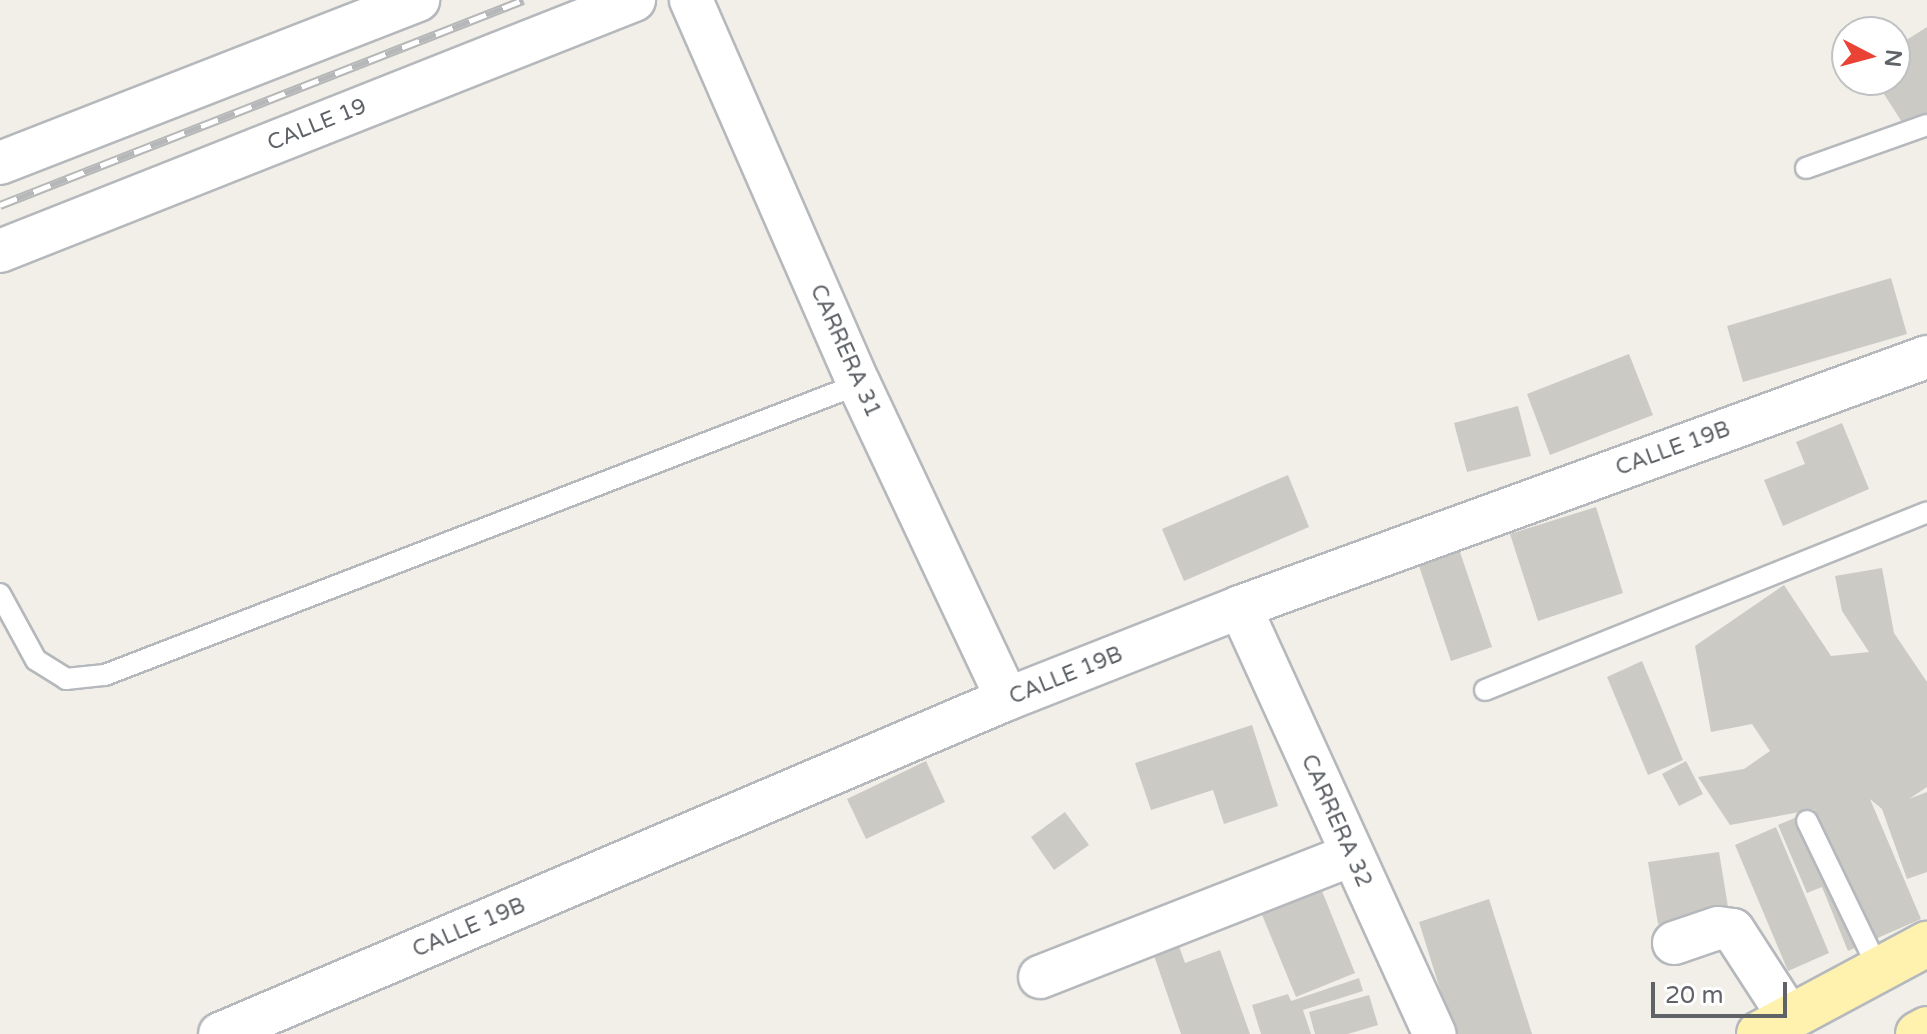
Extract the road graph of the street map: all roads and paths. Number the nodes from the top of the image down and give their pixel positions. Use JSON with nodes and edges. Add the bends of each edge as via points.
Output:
{"nodes":[{"id":1,"x":418,"y":0,"type":"edge"},
{"id":2,"x":634,"y":0,"type":"edge"},
{"id":3,"x":691,"y":0,"type":"edge"},
{"id":4,"x":1927,"y":125,"type":"edge"},
{"id":5,"x":0,"y":163,"type":"edge"},
{"id":6,"x":1806,"y":168,"type":"dead end"},
{"id":7,"x":0,"y":251,"type":"edge"},
{"id":8,"x":1927,"y":357,"type":"edge"},
{"id":9,"x":859,"y":384,"type":"junction"},
{"id":10,"x":1927,"y":512,"type":"edge"},
{"id":11,"x":0,"y":594,"type":"edge"},
{"id":12,"x":1240,"y":607,"type":"junction"},
{"id":13,"x":1485,"y":690,"type":"dead end"},
{"id":14,"x":1007,"y":699,"type":"junction"},
{"id":15,"x":1807,"y":821,"type":"dead end"},
{"id":16,"x":1351,"y":855,"type":"junction"},
{"id":17,"x":1674,"y":943,"type":"dead end"},
{"id":18,"x":1927,"y":944,"type":"edge"},
{"id":19,"x":1879,"y":970,"type":"junction"},
{"id":20,"x":1040,"y":977,"type":"dead end"},
{"id":21,"x":1774,"y":1026,"type":"edge"},
{"id":22,"x":1927,"y":1029,"type":"edge"},
{"id":23,"x":220,"y":1034,"type":"edge"},
{"id":24,"x":1435,"y":1034,"type":"edge"},
{"id":25,"x":1918,"y":1034,"type":"edge"}],
"edges":[{"from":1,"to":5,"type":"street"},
{"from":2,"to":7,"type":"street","name":"CALLE 19"},
{"from":3,"to":9,"type":"street","name":"CARRERA 31"},
{"from":4,"to":6,"type":"lane"},
{"from":8,"to":12,"type":"street","name":"CALLE 19B"},
{"from":9,"to":11,"type":"lane","via":[[105,675],[66,679],[36,660]]},
{"from":9,"to":14,"type":"street","name":"CARRERA 31"},
{"from":10,"to":13,"type":"lane"},
{"from":12,"to":14,"type":"street","name":"CALLE 19B"},
{"from":12,"to":16,"type":"street","name":"CARRERA 32"},
{"from":14,"to":23,"type":"street","name":"CALLE 19B"},
{"from":15,"to":19,"type":"lane"},
{"from":16,"to":20,"type":"street"},
{"from":16,"to":24,"type":"street","name":"CARRERA 32"},
{"from":17,"to":21,"type":"street","via":[[1718,928],[1733,930]]},
{"from":18,"to":19,"type":"main road"},
{"from":19,"to":21,"type":"main road"},
{"from":22,"to":25,"type":"main road"}]}
